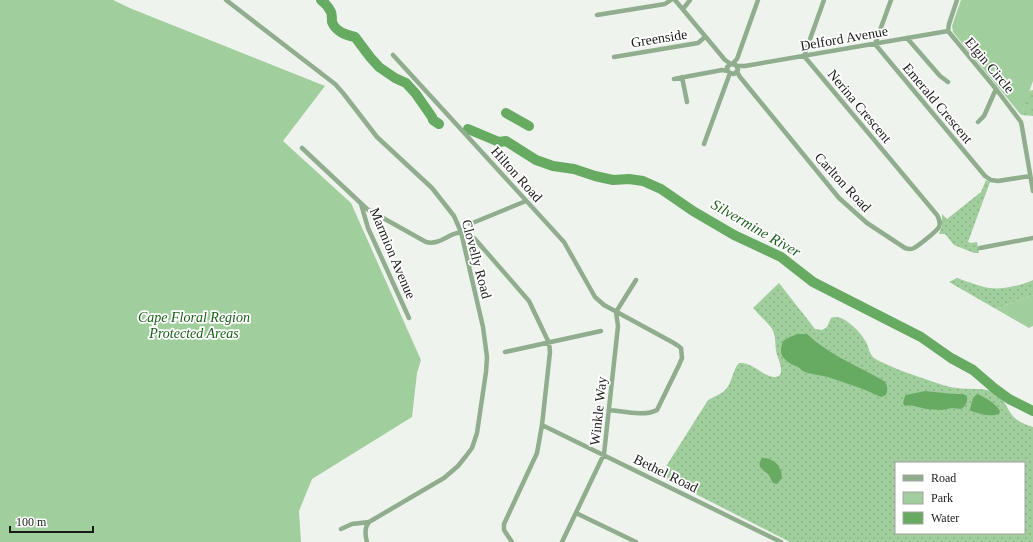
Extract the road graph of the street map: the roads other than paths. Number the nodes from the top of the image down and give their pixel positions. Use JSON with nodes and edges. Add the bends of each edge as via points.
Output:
{"nodes":[{"id":1,"x":226,"y":0,"type":"edge"},
{"id":2,"x":671,"y":0,"type":"edge"},
{"id":3,"x":675,"y":0,"type":"edge"},
{"id":4,"x":690,"y":0,"type":"edge"},
{"id":5,"x":758,"y":0,"type":"edge"},
{"id":6,"x":824,"y":0,"type":"edge"},
{"id":7,"x":891,"y":0,"type":"edge"},
{"id":8,"x":957,"y":0,"type":"edge"},
{"id":9,"x":683,"y":9,"type":"junction"},
{"id":10,"x":597,"y":15,"type":"dead end"},
{"id":11,"x":948,"y":31,"type":"junction"},
{"id":12,"x":705,"y":37,"type":"junction"},
{"id":13,"x":907,"y":38,"type":"junction"},
{"id":14,"x":875,"y":44,"type":"junction"},
{"id":15,"x":393,"y":55,"type":"dead end"},
{"id":16,"x":804,"y":56,"type":"junction"},
{"id":17,"x":614,"y":57,"type":"dead end"},
{"id":18,"x":733,"y":68,"type":"junction"},
{"id":19,"x":682,"y":77,"type":"junction"},
{"id":20,"x":674,"y":78,"type":"dead end"},
{"id":21,"x":948,"y":82,"type":"dead end"},
{"id":22,"x":996,"y":89,"type":"junction"},
{"id":23,"x":688,"y":102,"type":"dead end"},
{"id":24,"x":978,"y":122,"type":"dead end"},
{"id":25,"x":704,"y":144,"type":"dead end"},
{"id":26,"x":302,"y":148,"type":"dead end"},
{"id":27,"x":1030,"y":176,"type":"junction"},
{"id":28,"x":1033,"y":191,"type":"edge"},
{"id":29,"x":526,"y":200,"type":"junction"},
{"id":30,"x":361,"y":204,"type":"junction"},
{"id":31,"x":937,"y":215,"type":"joint"},
{"id":32,"x":470,"y":224,"type":"dead end"},
{"id":33,"x":461,"y":232,"type":"junction"},
{"id":34,"x":1033,"y":238,"type":"edge"},
{"id":35,"x":980,"y":248,"type":"dead end"},
{"id":36,"x":636,"y":280,"type":"dead end"},
{"id":37,"x":616,"y":312,"type":"junction"},
{"id":38,"x":408,"y":318,"type":"dead end"},
{"id":39,"x":601,"y":331,"type":"dead end"},
{"id":40,"x":549,"y":343,"type":"junction"},
{"id":41,"x":505,"y":352,"type":"dead end"},
{"id":42,"x":609,"y":410,"type":"junction"},
{"id":43,"x":542,"y":425,"type":"junction"},
{"id":44,"x":604,"y":454,"type":"junction"},
{"id":45,"x":576,"y":513,"type":"junction"},
{"id":46,"x":369,"y":522,"type":"junction"},
{"id":47,"x":341,"y":529,"type":"dead end"},
{"id":48,"x":367,"y":542,"type":"edge"},
{"id":49,"x":512,"y":542,"type":"edge"},
{"id":50,"x":562,"y":542,"type":"edge"},
{"id":51,"x":636,"y":542,"type":"edge"},
{"id":52,"x":781,"y":542,"type":"edge"}],
"edges":[{"from":1,"to":33,"type":"street","name":"Clovelly Road","via":[[334,84],[378,137],[435,191],[454,216]]},
{"from":2,"to":10,"type":"street","via":[[665,4]]},
{"from":3,"to":9,"type":"street","name":"Carlton Road"},
{"from":4,"to":9,"type":"street"},
{"from":5,"to":18,"type":"street"},
{"from":6,"to":16,"type":"street"},
{"from":7,"to":14,"type":"street"},
{"from":8,"to":11,"type":"street","name":"Elgin Circle"},
{"from":9,"to":12,"type":"street","name":"Carlton Road"},
{"from":11,"to":13,"type":"street","name":"Delford Avenue"},
{"from":11,"to":22,"type":"street","name":"Elgin Circle"},
{"from":12,"to":17,"type":"street","name":"Greenside","via":[[698,43]]},
{"from":12,"to":18,"type":"street","name":"Carlton Road"},
{"from":13,"to":14,"type":"street","name":"Delford Avenue"},
{"from":13,"to":21,"type":"street"},
{"from":14,"to":16,"type":"street","name":"Delford Avenue"},
{"from":14,"to":27,"type":"street","name":"Emerald Crescent","via":[[985,176],[998,181]]},
{"from":15,"to":29,"type":"street","name":"Hilton Road"},
{"from":16,"to":18,"type":"street","name":"Delford Avenue"},
{"from":16,"to":31,"type":"street","name":"Nerina Crescent"},
{"from":18,"to":19,"type":"street","name":"Delford Avenue"},
{"from":18,"to":25,"type":"street"},
{"from":18,"to":31,"type":"street","name":"Carlton Road","via":[[836,194],[872,227],[910,250],[937,230],[940,223]]},
{"from":19,"to":20,"type":"street","name":"Delford Avenue"},
{"from":19,"to":23,"type":"street"},
{"from":22,"to":24,"type":"street","via":[[984,116]]},
{"from":22,"to":27,"type":"street","name":"Elgin Circle","via":[[1022,124]]},
{"from":26,"to":30,"type":"street","name":"Marmion Avenue"},
{"from":27,"to":28,"type":"street","name":"Elgin Circle"},
{"from":29,"to":32,"type":"street"},
{"from":29,"to":37,"type":"street","name":"Hilton Road","via":[[565,244],[595,297]]},
{"from":30,"to":33,"type":"street","via":[[428,243]]},
{"from":30,"to":38,"type":"street","name":"Marmion Avenue","via":[[368,228]]},
{"from":33,"to":40,"type":"street","via":[[475,239],[527,298]]},
{"from":33,"to":46,"type":"street","name":"Clovelly Road","via":[[484,334],[486,357],[477,433],[472,448],[458,466],[444,478]]},
{"from":34,"to":35,"type":"street"},
{"from":36,"to":37,"type":"street"},
{"from":37,"to":42,"type":"street","name":"Winkle Way","via":[[618,326]]},
{"from":37,"to":42,"type":"street","name":"Hilton Road","via":[[677,345],[682,355],[657,410],[646,414]]},
{"from":39,"to":40,"type":"street"},
{"from":40,"to":41,"type":"street"},
{"from":40,"to":43,"type":"street"},
{"from":42,"to":44,"type":"street","name":"Winkle Way"},
{"from":43,"to":44,"type":"street","name":"Bethel Road"},
{"from":43,"to":49,"type":"street","via":[[537,453],[504,524],[504,530]]},
{"from":44,"to":45,"type":"street","name":"Winkle Way"},
{"from":44,"to":52,"type":"street","name":"Bethel Road"},
{"from":45,"to":50,"type":"street","name":"Winkle Way"},
{"from":45,"to":51,"type":"street"},
{"from":46,"to":47,"type":"street","via":[[352,524]]},
{"from":46,"to":48,"type":"street","via":[[365,528]]}]}
